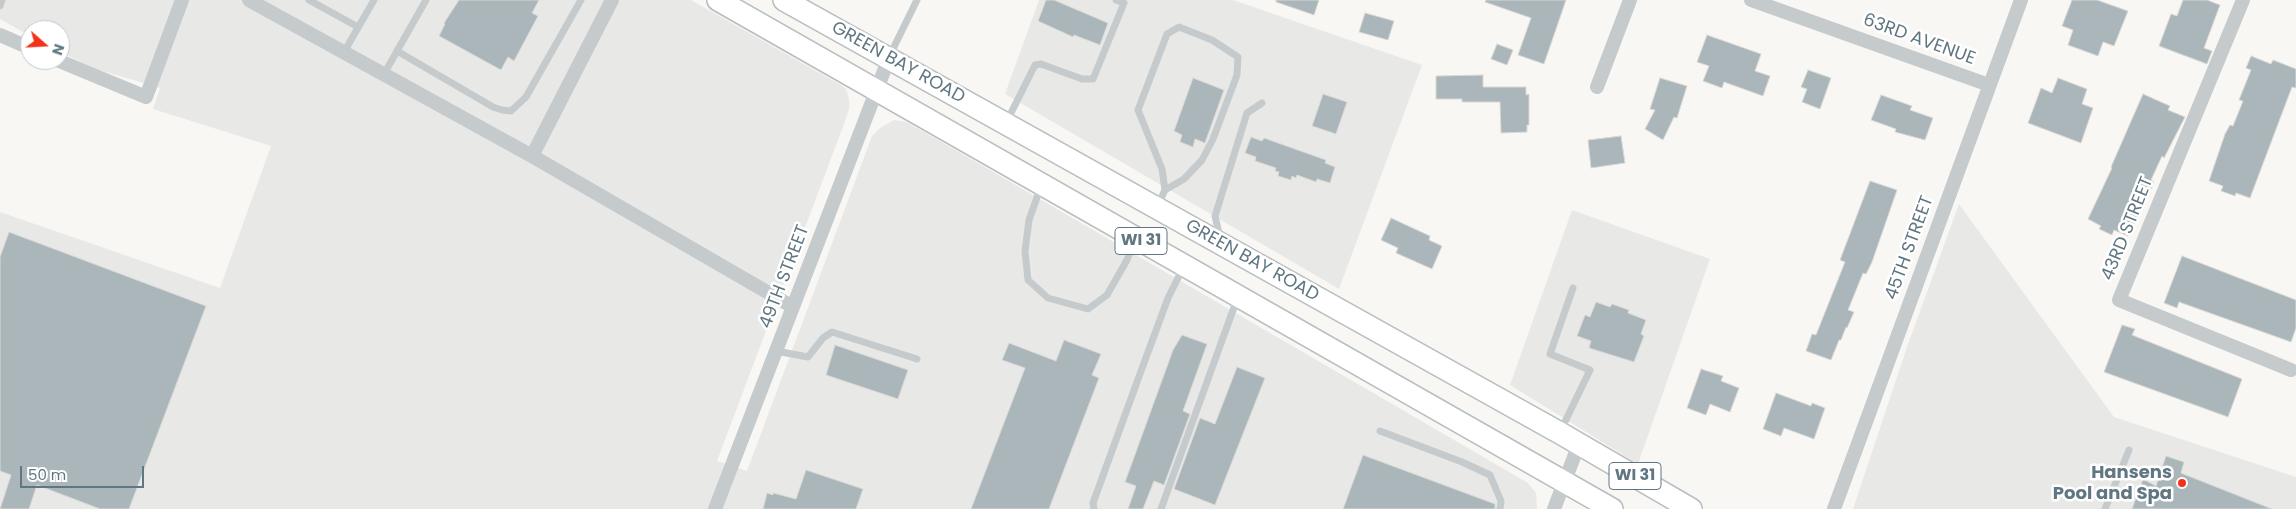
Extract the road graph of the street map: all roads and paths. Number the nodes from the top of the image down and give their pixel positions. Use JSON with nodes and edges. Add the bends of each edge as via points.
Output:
{"nodes":[{"id":1,"x":2,"y":0,"type":"edge"},
{"id":2,"x":182,"y":0,"type":"edge"},
{"id":3,"x":249,"y":0,"type":"edge"},
{"id":4,"x":309,"y":0,"type":"edge"},
{"id":5,"x":374,"y":0,"type":"edge"},
{"id":6,"x":426,"y":0,"type":"edge"},
{"id":7,"x":581,"y":0,"type":"edge"},
{"id":8,"x":612,"y":0,"type":"edge"},
{"id":9,"x":718,"y":0,"type":"edge"},
{"id":10,"x":784,"y":0,"type":"edge"},
{"id":11,"x":917,"y":0,"type":"edge"},
{"id":12,"x":1116,"y":0,"type":"edge"},
{"id":13,"x":1630,"y":0,"type":"edge"},
{"id":14,"x":1751,"y":0,"type":"edge"},
{"id":15,"x":2021,"y":0,"type":"edge"},
{"id":16,"x":2242,"y":0,"type":"edge"},
{"id":17,"x":0,"y":6,"type":"edge"},
{"id":18,"x":358,"y":27,"type":"junction"},
{"id":19,"x":0,"y":35,"type":"edge"},
{"id":20,"x":20,"y":44,"type":"edge"},
{"id":21,"x":397,"y":51,"type":"junction"},
{"id":22,"x":344,"y":52,"type":"junction"},
{"id":23,"x":889,"y":58,"type":"junction"},
{"id":24,"x":70,"y":65,"type":"edge"},
{"id":25,"x":384,"y":74,"type":"junction"},
{"id":26,"x":1989,"y":85,"type":"junction"},
{"id":27,"x":1597,"y":87,"type":"dead end"},
{"id":28,"x":877,"y":90,"type":"junction"},
{"id":29,"x":1262,"y":103,"type":"dead end"},
{"id":30,"x":1006,"y":124,"type":"junction"},
{"id":31,"x":532,"y":156,"type":"junction"},
{"id":32,"x":1042,"y":184,"type":"junction"},
{"id":33,"x":1161,"y":199,"type":"junction"},
{"id":34,"x":1136,"y":238,"type":"junction"},
{"id":35,"x":1221,"y":243,"type":"junction"},
{"id":36,"x":1184,"y":265,"type":"junction"},
{"id":37,"x":1573,"y":288,"type":"dead end"},
{"id":38,"x":1238,"y":296,"type":"junction"},
{"id":39,"x":793,"y":306,"type":"junction"},
{"id":40,"x":776,"y":351,"type":"junction"},
{"id":41,"x":917,"y":359,"type":"dead end"},
{"id":42,"x":2294,"y":372,"type":"edge"},
{"id":43,"x":1380,"y":431,"type":"dead end"},
{"id":44,"x":1560,"y":433,"type":"junction"},
{"id":45,"x":1579,"y":444,"type":"junction"},
{"id":46,"x":2129,"y":450,"type":"dead end"},
{"id":47,"x":1564,"y":482,"type":"junction"},
{"id":48,"x":715,"y":509,"type":"edge"},
{"id":49,"x":1094,"y":509,"type":"edge"},
{"id":50,"x":1161,"y":509,"type":"edge"},
{"id":51,"x":1500,"y":509,"type":"edge"},
{"id":52,"x":1554,"y":509,"type":"edge"},
{"id":53,"x":1612,"y":509,"type":"edge"},
{"id":54,"x":1691,"y":509,"type":"edge"},
{"id":55,"x":1834,"y":509,"type":"edge"},
{"id":56,"x":2106,"y":509,"type":"edge"}],
"edges":[{"from":1,"to":17,"type":"lane"},
{"from":2,"to":24,"type":"street","via":[[146,97]]},
{"from":3,"to":22,"type":"street"},
{"from":4,"to":18,"type":"lane"},
{"from":5,"to":18,"type":"lane"},
{"from":6,"to":21,"type":"lane"},
{"from":7,"to":21,"type":"lane","via":[[526,97],[511,111],[493,106]]},
{"from":8,"to":31,"type":"street"},
{"from":9,"to":28,"type":"main road","name":"GREEN BAY ROAD","number":"WI 31"},
{"from":10,"to":23,"type":"main road","name":"GREEN BAY ROAD","number":"WI 31"},
{"from":11,"to":23,"type":"lane"},
{"from":12,"to":30,"type":"lane","via":[[1124,3],[1093,78],[1082,79],[1041,64],[1035,65]]},
{"from":13,"to":27,"type":"street"},
{"from":14,"to":26,"type":"street","name":"63RD AVENUE"},
{"from":15,"to":26,"type":"street","name":"45TH STREET"},
{"from":16,"to":42,"type":"street","name":"43RD STREET","via":[[2119,300]]},
{"from":18,"to":22,"type":"lane"},
{"from":19,"to":20,"type":"street"},
{"from":21,"to":25,"type":"lane"},
{"from":22,"to":25,"type":"street"},
{"from":23,"to":28,"type":"street","name":"49TH STREET"},
{"from":23,"to":30,"type":"main road","name":"GREEN BAY ROAD","number":"WI 31"},
{"from":25,"to":31,"type":"street"},
{"from":26,"to":55,"type":"street","name":"45TH STREET"},
{"from":28,"to":32,"type":"main road","name":"GREEN BAY ROAD","number":"WI 31"},
{"from":28,"to":39,"type":"street","name":"49TH STREET"},
{"from":29,"to":35,"type":"lane","via":[[1248,113],[1215,216]]},
{"from":30,"to":33,"type":"main road","name":"GREEN BAY ROAD","number":"WI 31"},
{"from":31,"to":39,"type":"street"},
{"from":32,"to":34,"type":"main road","name":"GREEN BAY ROAD","number":"WI 31"},
{"from":32,"to":34,"type":"lane","via":[[1029,220],[1025,251],[1028,280],[1048,298],[1088,308],[1107,295]]},
{"from":33,"to":33,"type":"lane","via":[[1202,160],[1237,76],[1238,57],[1212,40],[1179,27],[1167,34],[1138,110],[1162,169]]},
{"from":33,"to":35,"type":"main road","name":"GREEN BAY ROAD","number":"WI 31"},
{"from":34,"to":36,"type":"main road","name":"GREEN BAY ROAD","number":"WI 31"},
{"from":35,"to":44,"type":"main road","name":"GREEN BAY ROAD","number":"WI 31"},
{"from":36,"to":38,"type":"main road","name":"GREEN BAY ROAD","number":"WI 31"},
{"from":36,"to":49,"type":"lane","via":[[1168,298],[1093,503]]},
{"from":37,"to":44,"type":"lane","via":[[1550,354],[1590,370]]},
{"from":38,"to":47,"type":"main road","name":"GREEN BAY ROAD","number":"WI 31"},
{"from":38,"to":50,"type":"lane"},
{"from":39,"to":40,"type":"street","name":"49TH STREET"},
{"from":40,"to":41,"type":"lane","via":[[808,357],[832,332]]},
{"from":40,"to":48,"type":"street","name":"49TH STREET"},
{"from":43,"to":51,"type":"lane","via":[[1490,475],[1501,500]]},
{"from":44,"to":45,"type":"main road","name":"GREEN BAY ROAD","number":"WI 31"},
{"from":45,"to":47,"type":"street"},
{"from":45,"to":54,"type":"main road","name":"GREEN BAY ROAD","number":"WI 31"},
{"from":46,"to":56,"type":"lane"},
{"from":47,"to":52,"type":"street"},
{"from":47,"to":53,"type":"main road","name":"GREEN BAY ROAD","number":"WI 31"}]}
